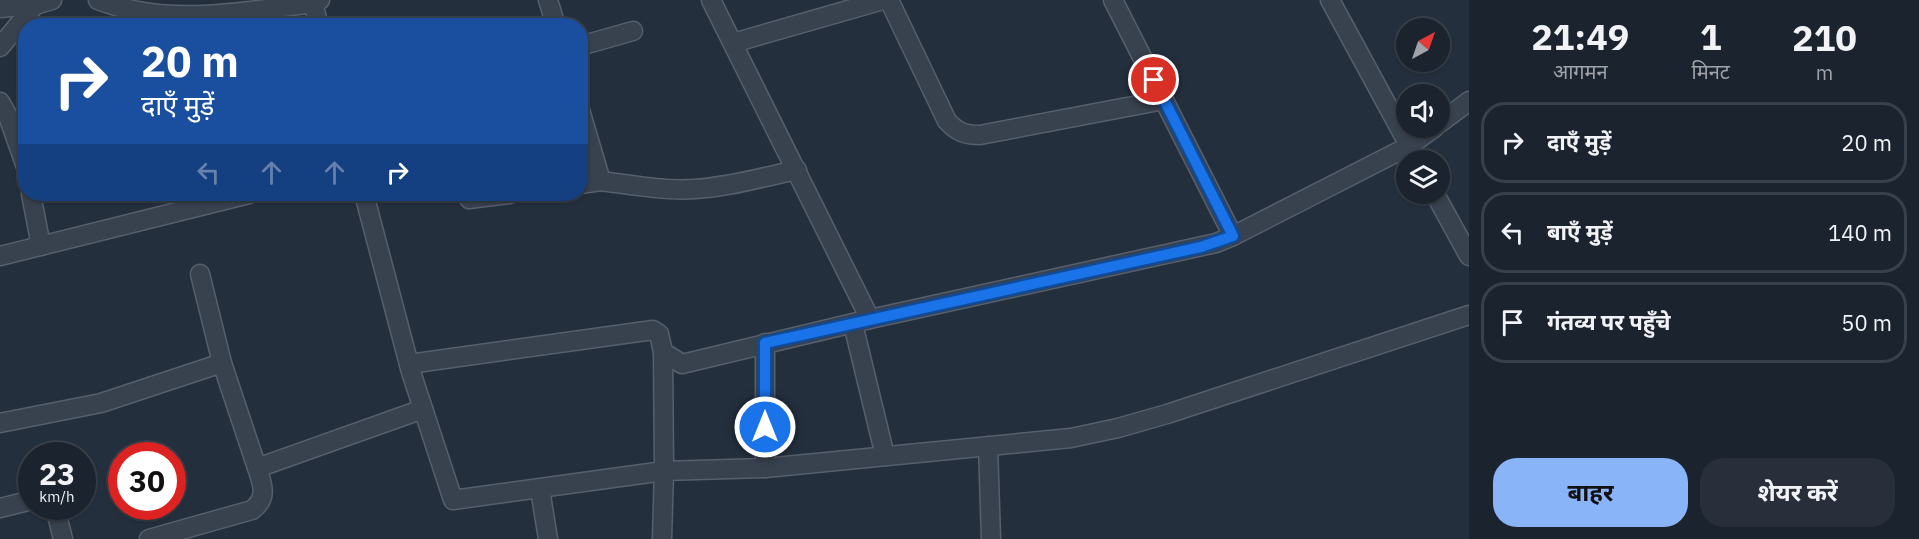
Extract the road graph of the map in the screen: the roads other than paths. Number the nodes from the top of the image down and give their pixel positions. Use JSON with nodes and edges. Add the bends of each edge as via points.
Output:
{"nodes":[{"id":1,"x":98,"y":0,"type":"edge"},
{"id":2,"x":548,"y":0,"type":"edge"},
{"id":3,"x":711,"y":0,"type":"edge"},
{"id":4,"x":882,"y":0,"type":"edge"},
{"id":5,"x":889,"y":0,"type":"edge"},
{"id":6,"x":1113,"y":0,"type":"edge"},
{"id":7,"x":1329,"y":0,"type":"edge"},
{"id":8,"x":315,"y":1,"type":"edge"},
{"id":9,"x":43,"y":3,"type":"edge"},
{"id":10,"x":0,"y":8,"type":"edge"},
{"id":11,"x":28,"y":18,"type":"edge"},
{"id":12,"x":318,"y":18,"type":"edge"},
{"id":13,"x":554,"y":18,"type":"edge"},
{"id":14,"x":18,"y":28,"type":"edge"},
{"id":15,"x":633,"y":31,"type":"dead end"},
{"id":16,"x":588,"y":44,"type":"edge"},
{"id":17,"x":733,"y":44,"type":"junction"},
{"id":18,"x":0,"y":46,"type":"edge"},
{"id":19,"x":1164,"y":100,"type":"junction"},
{"id":20,"x":0,"y":102,"type":"edge"},
{"id":21,"x":1469,"y":102,"type":"edge"},
{"id":22,"x":1450,"y":116,"type":"edge"},
{"id":23,"x":588,"y":137,"type":"edge"},
{"id":24,"x":1426,"y":138,"type":"edge"},
{"id":25,"x":18,"y":144,"type":"edge"},
{"id":26,"x":1411,"y":150,"type":"edge"},
{"id":27,"x":1416,"y":150,"type":"edge"},
{"id":28,"x":1396,"y":161,"type":"edge"},
{"id":29,"x":797,"y":170,"type":"junction"},
{"id":30,"x":601,"y":181,"type":"junction"},
{"id":31,"x":588,"y":183,"type":"edge"},
{"id":32,"x":32,"y":201,"type":"edge"},
{"id":33,"x":221,"y":201,"type":"edge"},
{"id":34,"x":366,"y":201,"type":"edge"},
{"id":35,"x":1440,"y":204,"type":"edge"},
{"id":36,"x":1233,"y":236,"type":"junction"},
{"id":37,"x":41,"y":246,"type":"junction"},
{"id":38,"x":0,"y":256,"type":"edge"},
{"id":39,"x":1469,"y":256,"type":"edge"},
{"id":40,"x":200,"y":274,"type":"dead end"},
{"id":41,"x":1469,"y":315,"type":"edge"},
{"id":42,"x":862,"y":321,"type":"junction"},
{"id":43,"x":765,"y":343,"type":"junction"},
{"id":44,"x":663,"y":352,"type":"junction"},
{"id":45,"x":222,"y":363,"type":"junction"},
{"id":46,"x":410,"y":364,"type":"junction"},
{"id":47,"x":423,"y":409,"type":"junction"},
{"id":48,"x":0,"y":423,"type":"edge"},
{"id":49,"x":988,"y":446,"type":"junction"},
{"id":50,"x":885,"y":456,"type":"junction"},
{"id":51,"x":257,"y":468,"type":"junction"},
{"id":52,"x":765,"y":468,"type":"junction"},
{"id":53,"x":664,"y":471,"type":"junction"},
{"id":54,"x":540,"y":489,"type":"junction"},
{"id":55,"x":18,"y":504,"type":"edge"},
{"id":56,"x":0,"y":508,"type":"edge"},
{"id":57,"x":58,"y":520,"type":"edge"},
{"id":58,"x":63,"y":539,"type":"edge"},
{"id":59,"x":149,"y":539,"type":"edge"},
{"id":60,"x":548,"y":539,"type":"edge"},
{"id":61,"x":662,"y":539,"type":"edge"},
{"id":62,"x":991,"y":539,"type":"edge"}],
"edges":[{"from":1,"to":8,"type":"street","via":[[139,12],[209,16]]},
{"from":2,"to":13,"type":"street"},
{"from":3,"to":17,"type":"street"},
{"from":4,"to":17,"type":"street"},
{"from":5,"to":19,"type":"street","via":[[947,121],[958,132],[980,135]]},
{"from":6,"to":19,"type":"street"},
{"from":7,"to":26,"type":"street"},
{"from":8,"to":12,"type":"street"},
{"from":9,"to":10,"type":"street"},
{"from":9,"to":11,"type":"street"},
{"from":14,"to":18,"type":"street"},
{"from":15,"to":16,"type":"street"},
{"from":17,"to":29,"type":"street"},
{"from":19,"to":36,"type":"street"},
{"from":20,"to":25,"type":"street"},
{"from":21,"to":22,"type":"street"},
{"from":23,"to":30,"type":"street"},
{"from":24,"to":27,"type":"street"},
{"from":28,"to":36,"type":"street"},
{"from":29,"to":30,"type":"street","via":[[693,189]]},
{"from":29,"to":42,"type":"street"},
{"from":30,"to":31,"type":"street"},
{"from":32,"to":37,"type":"street"},
{"from":33,"to":37,"type":"street"},
{"from":34,"to":46,"type":"street"},
{"from":35,"to":39,"type":"street"},
{"from":36,"to":42,"type":"street","via":[[1201,247]]},
{"from":37,"to":38,"type":"street"},
{"from":40,"to":45,"type":"street"},
{"from":41,"to":49,"type":"street","via":[[1118,428],[1071,438]]},
{"from":42,"to":43,"type":"street"},
{"from":42,"to":50,"type":"street"},
{"from":43,"to":44,"type":"street","via":[[682,364]]},
{"from":43,"to":52,"type":"street"},
{"from":44,"to":46,"type":"street","via":[[659,334],[645,330]]},
{"from":44,"to":53,"type":"street"},
{"from":45,"to":48,"type":"street","via":[[101,403]]},
{"from":45,"to":51,"type":"street"},
{"from":46,"to":47,"type":"street"},
{"from":47,"to":51,"type":"street"},
{"from":47,"to":54,"type":"street","via":[[453,500]]},
{"from":49,"to":50,"type":"street"},
{"from":49,"to":62,"type":"street"},
{"from":50,"to":52,"type":"street"},
{"from":51,"to":59,"type":"street","via":[[264,489],[261,502],[252,510]]},
{"from":52,"to":53,"type":"street"},
{"from":53,"to":54,"type":"street"},
{"from":53,"to":61,"type":"street"},
{"from":54,"to":60,"type":"street"},
{"from":55,"to":56,"type":"street"},
{"from":57,"to":58,"type":"street"}]}
